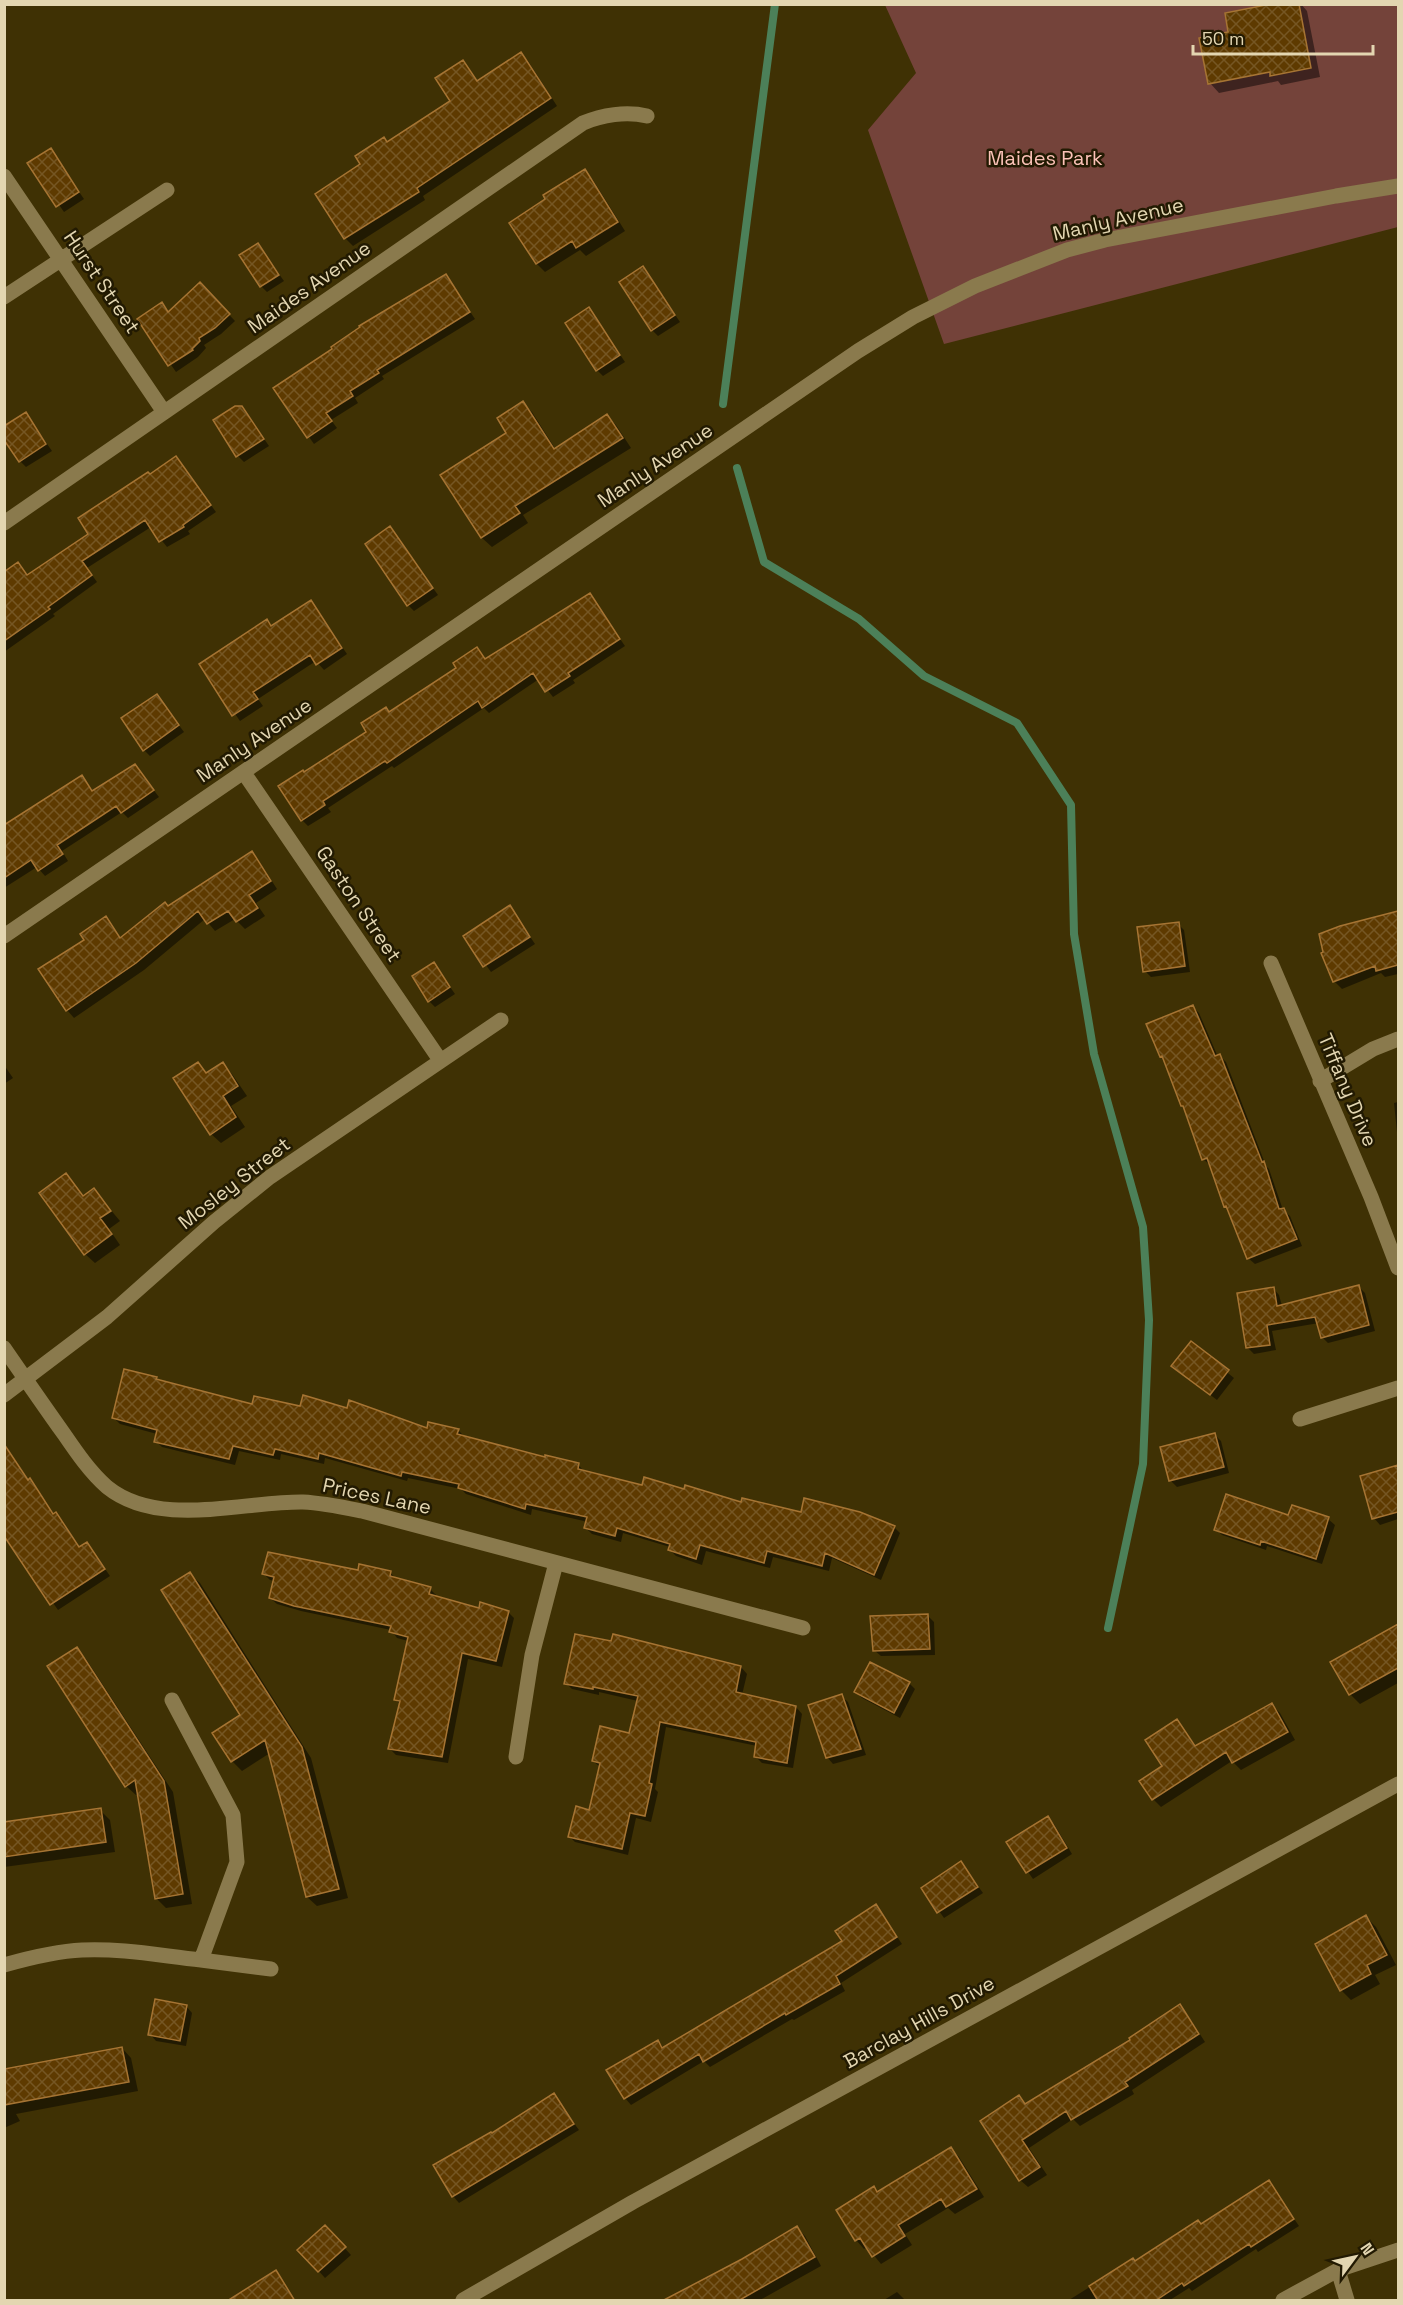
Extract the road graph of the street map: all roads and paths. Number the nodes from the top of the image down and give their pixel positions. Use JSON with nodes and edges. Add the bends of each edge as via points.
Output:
{"nodes":[{"id":1,"x":647,"y":116,"type":"dead end"},
{"id":2,"x":4,"y":176,"type":"edge"},
{"id":3,"x":1398,"y":186,"type":"edge"},
{"id":4,"x":167,"y":190,"type":"dead end"},
{"id":5,"x":60,"y":259,"type":"junction"},
{"id":6,"x":4,"y":297,"type":"edge"},
{"id":7,"x":164,"y":412,"type":"junction"},
{"id":8,"x":4,"y":523,"type":"edge"},
{"id":9,"x":244,"y":773,"type":"junction"},
{"id":10,"x":4,"y":936,"type":"edge"},
{"id":11,"x":1271,"y":963,"type":"dead end"},
{"id":12,"x":501,"y":1020,"type":"dead end"},
{"id":13,"x":1398,"y":1039,"type":"edge"},
{"id":14,"x":440,"y":1060,"type":"junction"},
{"id":15,"x":1320,"y":1080,"type":"junction"},
{"id":16,"x":1398,"y":1268,"type":"edge"},
{"id":17,"x":4,"y":1348,"type":"edge"},
{"id":18,"x":26,"y":1380,"type":"junction"},
{"id":19,"x":1398,"y":1388,"type":"edge"},
{"id":20,"x":4,"y":1395,"type":"edge"},
{"id":21,"x":1300,"y":1419,"type":"dead end"},
{"id":22,"x":556,"y":1563,"type":"junction"},
{"id":23,"x":803,"y":1628,"type":"dead end"},
{"id":24,"x":172,"y":1700,"type":"dead end"},
{"id":25,"x":516,"y":1756,"type":"dead end"},
{"id":26,"x":1398,"y":1784,"type":"edge"},
{"id":27,"x":201,"y":1960,"type":"junction"},
{"id":28,"x":4,"y":1965,"type":"edge"},
{"id":29,"x":271,"y":1969,"type":"dead end"},
{"id":30,"x":1398,"y":2250,"type":"edge"},
{"id":31,"x":1338,"y":2270,"type":"junction"},
{"id":32,"x":463,"y":2301,"type":"edge"},
{"id":33,"x":1283,"y":2301,"type":"edge"},
{"id":34,"x":1347,"y":2301,"type":"edge"}],
"edges":[{"from":1,"to":7,"type":"street","name":"Maides Avenue","via":[[622,114],[582,123]]},
{"from":2,"to":5,"type":"street","name":"Hurst Street"},
{"from":3,"to":9,"type":"street","name":"Manly Avenue","via":[[1105,240],[1067,250],[964,291],[858,351]]},
{"from":4,"to":5,"type":"street"},
{"from":5,"to":6,"type":"street"},
{"from":5,"to":7,"type":"street","name":"Hurst Street"},
{"from":7,"to":8,"type":"street","name":"Maides Avenue"},
{"from":9,"to":10,"type":"street","name":"Manly Avenue"},
{"from":9,"to":14,"type":"street","name":"Gaston Street"},
{"from":11,"to":15,"type":"street","name":"Tiffany Drive"},
{"from":12,"to":14,"type":"street","name":"Mosley Street"},
{"from":13,"to":15,"type":"street"},
{"from":14,"to":18,"type":"street","name":"Mosley Street","via":[[270,1177],[107,1317]]},
{"from":15,"to":16,"type":"street","name":"Tiffany Drive"},
{"from":17,"to":18,"type":"street","name":"Prices Lane"},
{"from":18,"to":20,"type":"street","name":"Mosley Street"},
{"from":18,"to":22,"type":"street","name":"Prices Lane","via":[[89,1469],[108,1488],[132,1502],[161,1509],[192,1510],[302,1502],[328,1504]]},
{"from":19,"to":21,"type":"street"},
{"from":22,"to":23,"type":"street","name":"Prices Lane"},
{"from":22,"to":25,"type":"street","via":[[532,1655]]},
{"from":24,"to":27,"type":"street","via":[[233,1815],[237,1862]]},
{"from":26,"to":32,"type":"street","name":"Barclay Hills Drive","via":[[633,2202]]},
{"from":27,"to":28,"type":"street","via":[[81,1950]]},
{"from":27,"to":29,"type":"street"},
{"from":30,"to":31,"type":"street"},
{"from":31,"to":33,"type":"street"},
{"from":31,"to":34,"type":"street"}]}
